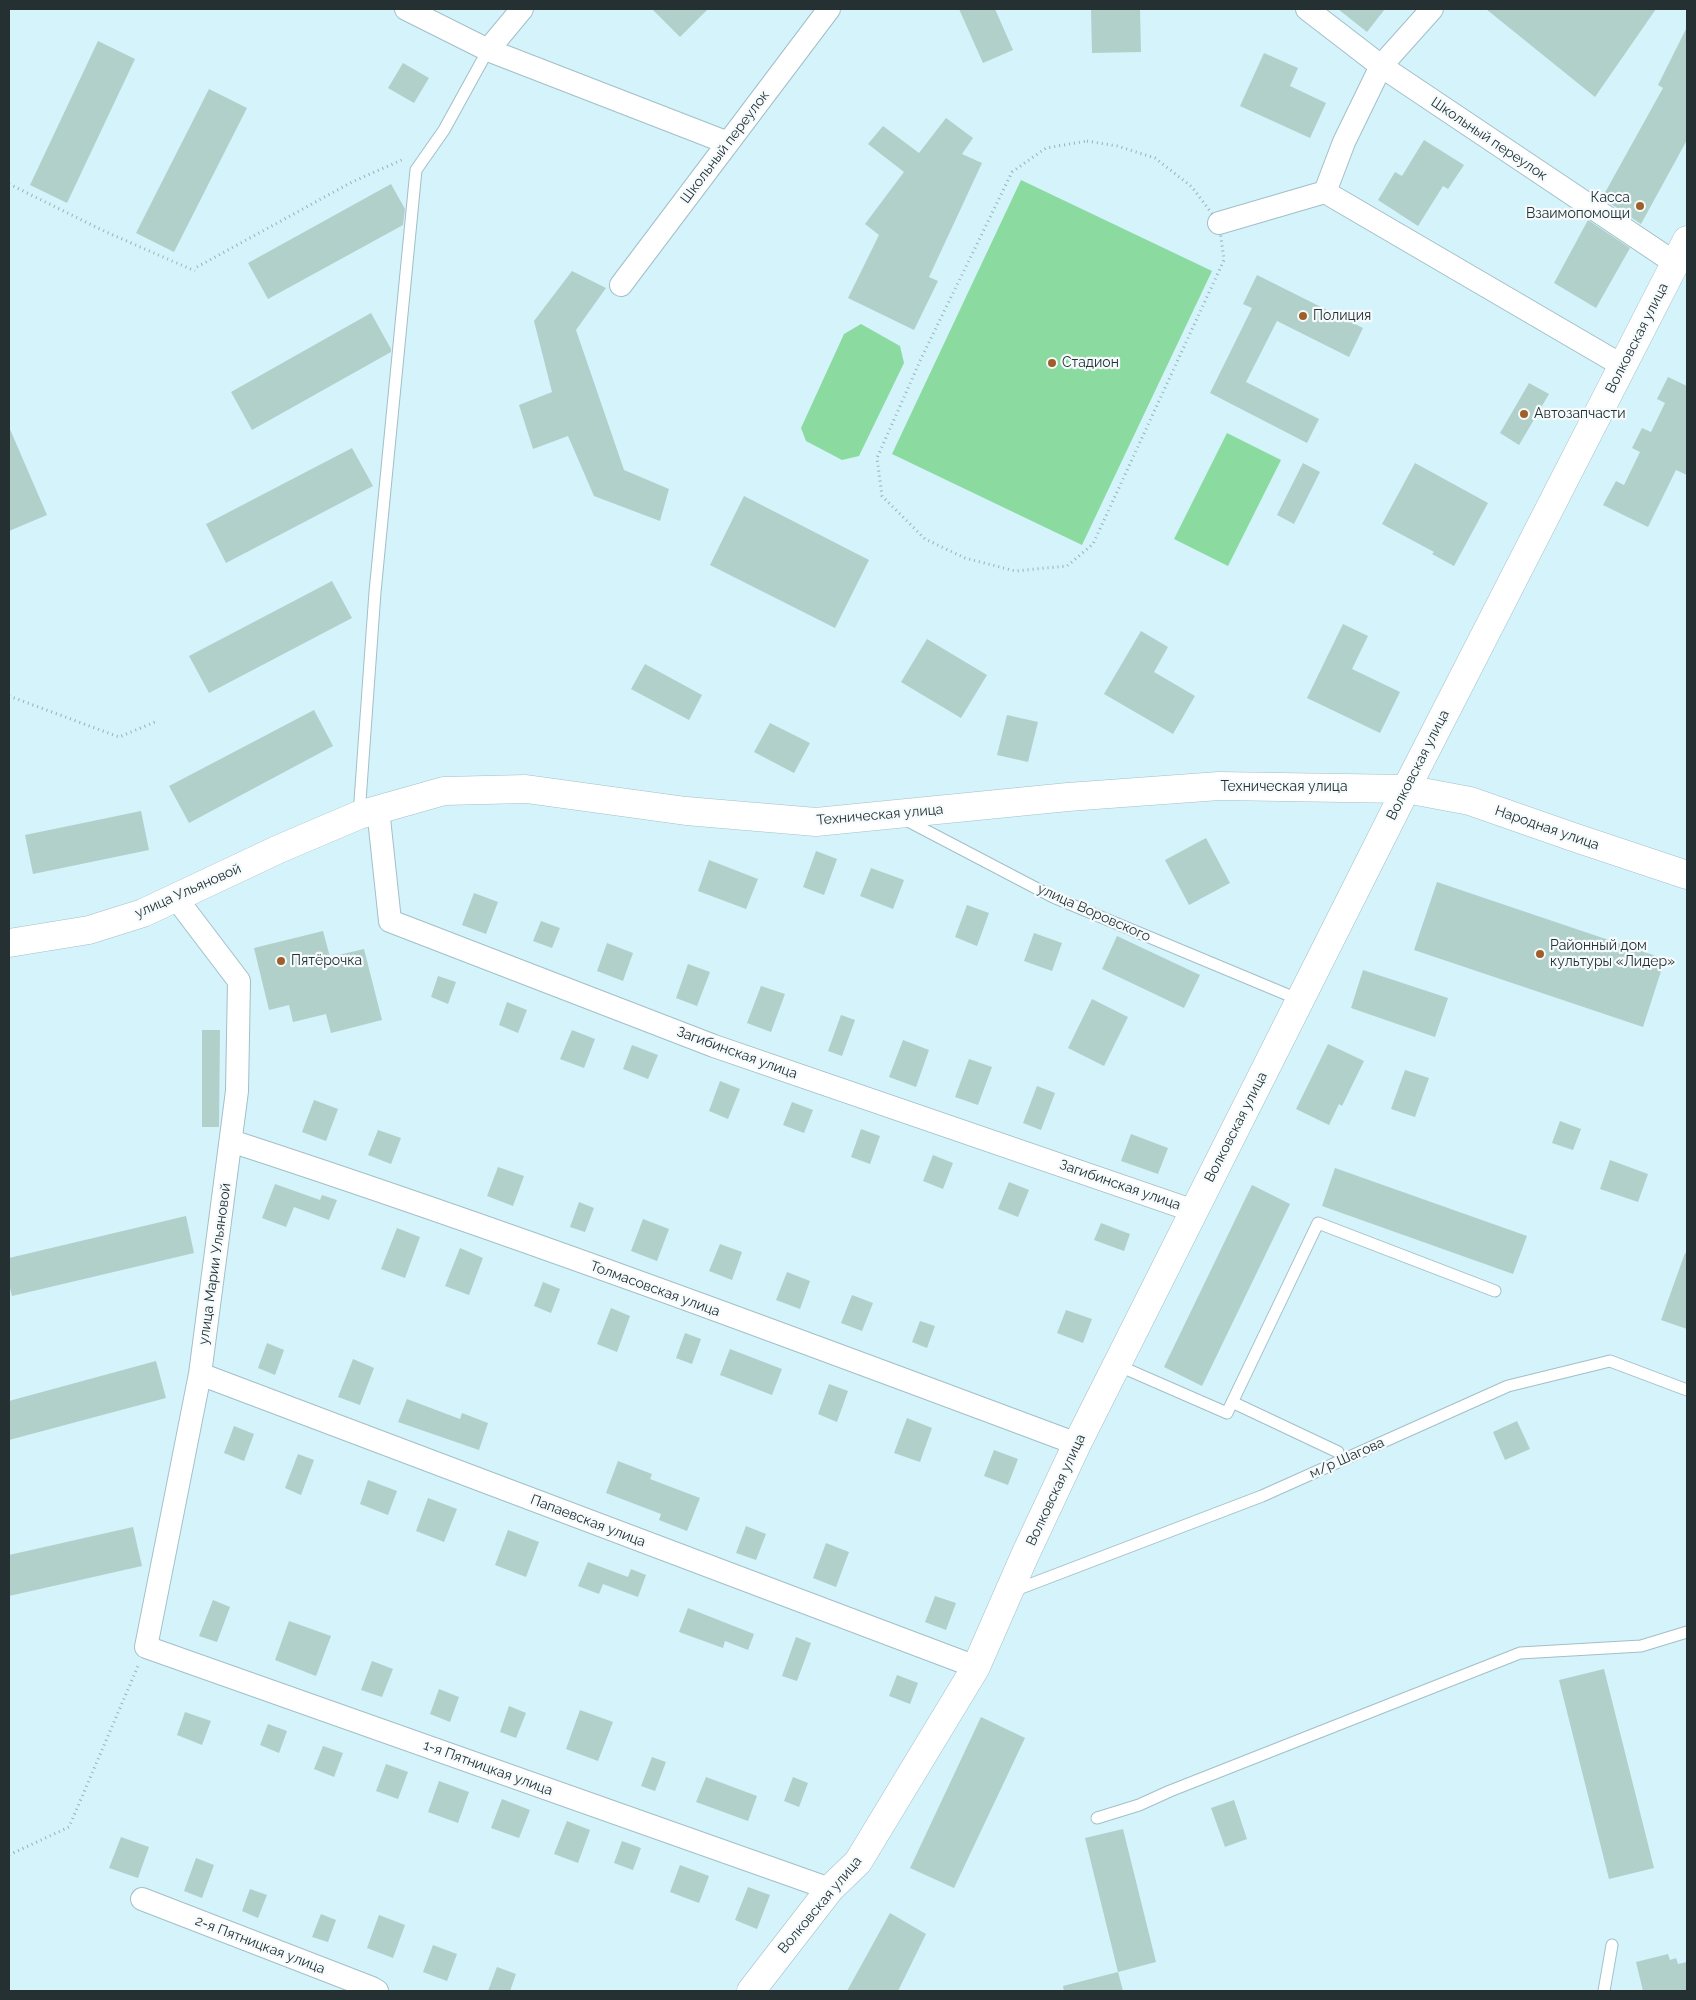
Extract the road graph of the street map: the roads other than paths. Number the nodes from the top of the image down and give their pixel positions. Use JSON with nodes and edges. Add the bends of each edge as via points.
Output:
{"nodes":[{"id":1,"x":406,"y":9,"type":"edge"},
{"id":2,"x":522,"y":9,"type":"edge"},
{"id":3,"x":829,"y":9,"type":"edge"},
{"id":4,"x":1307,"y":9,"type":"edge"},
{"id":5,"x":1432,"y":9,"type":"edge"},
{"id":6,"x":488,"y":50,"type":"junction"},
{"id":7,"x":1381,"y":66,"type":"junction"},
{"id":8,"x":728,"y":143,"type":"junction"},
{"id":9,"x":1325,"y":192,"type":"junction"},
{"id":10,"x":1219,"y":223,"type":"road end"},
{"id":11,"x":1681,"y":251,"type":"edge"},
{"id":12,"x":621,"y":285,"type":"dead end"},
{"id":13,"x":1623,"y":366,"type":"junction"},
{"id":14,"x":1406,"y":789,"type":"junction"},
{"id":15,"x":369,"y":812,"type":"junction"},
{"id":16,"x":894,"y":814,"type":"junction"},
{"id":17,"x":1687,"y":875,"type":"edge"},
{"id":18,"x":176,"y":898,"type":"junction"},
{"id":19,"x":9,"y":943,"type":"edge"},
{"id":20,"x":1300,"y":1000,"type":"junction"},
{"id":21,"x":231,"y":1141,"type":"junction"},
{"id":22,"x":1194,"y":1211,"type":"junction"},
{"id":23,"x":1495,"y":1291,"type":"dead end"},
{"id":24,"x":1116,"y":1365,"type":"junction"},
{"id":25,"x":200,"y":1374,"type":"junction"},
{"id":26,"x":1687,"y":1390,"type":"edge"},
{"id":27,"x":1232,"y":1402,"type":"junction"},
{"id":28,"x":1077,"y":1444,"type":"junction"},
{"id":29,"x":1338,"y":1452,"type":"dead end"},
{"id":30,"x":1009,"y":1592,"type":"junction"},
{"id":31,"x":1687,"y":1632,"type":"edge"},
{"id":32,"x":146,"y":1647,"type":"joint"},
{"id":33,"x":976,"y":1667,"type":"junction"},
{"id":34,"x":1097,"y":1818,"type":"dead end"},
{"id":35,"x":830,"y":1889,"type":"junction"},
{"id":36,"x":142,"y":1899,"type":"dead end"},
{"id":37,"x":1612,"y":1945,"type":"dead end"},
{"id":38,"x":377,"y":1991,"type":"edge"},
{"id":39,"x":751,"y":1991,"type":"edge"},
{"id":40,"x":1604,"y":1991,"type":"edge"}],
"edges":[{"from":1,"to":6,"type":"street"},
{"from":2,"to":6,"type":"street"},
{"from":3,"to":8,"type":"street","name":"Школьный переулок"},
{"from":4,"to":7,"type":"street","name":"Школьный переулок"},
{"from":5,"to":7,"type":"street"},
{"from":6,"to":8,"type":"street"},
{"from":6,"to":15,"type":"lane","via":[[416,170],[375,592]]},
{"from":7,"to":9,"type":"street","via":[[1344,142]]},
{"from":7,"to":11,"type":"street","name":"Школьный переулок"},
{"from":8,"to":12,"type":"street","name":"Школьный переулок"},
{"from":9,"to":10,"type":"street"},
{"from":9,"to":13,"type":"street"},
{"from":11,"to":13,"type":"main road","name":"Волковская улица"},
{"from":13,"to":14,"type":"main road","name":"Волковская улица"},
{"from":14,"to":16,"type":"main road","name":"Техническая улица","via":[[1219,786]]},
{"from":14,"to":17,"type":"main road","name":"Народная улица","via":[[1470,801]]},
{"from":14,"to":20,"type":"main road","name":"Волковская улица"},
{"from":15,"to":16,"type":"main road","name":"Техническая улица","via":[[444,791],[526,789],[686,811],[816,822]]},
{"from":15,"to":18,"type":"main road","name":"улица Ульяновой","via":[[279,848]]},
{"from":15,"to":22,"type":"street","name":"Загибинская улица","via":[[390,921],[714,1046]]},
{"from":16,"to":20,"type":"lane","name":"улица Воровского","via":[[1054,897]]},
{"from":18,"to":19,"type":"main road","name":"улица Ульяновой","via":[[143,913],[89,930]]},
{"from":18,"to":21,"type":"street","name":"улица Марии Ульяновой","via":[[240,982],[237,1091]]},
{"from":20,"to":22,"type":"main road","name":"Волковская улица"},
{"from":21,"to":25,"type":"street","name":"улица Марии Ульяновой"},
{"from":21,"to":28,"type":"street","name":"Толмасовская улица","via":[[351,1180],[788,1336]]},
{"from":22,"to":24,"type":"main road","name":"Волковская улица"},
{"from":23,"to":27,"type":"lane","via":[[1318,1223]]},
{"from":24,"to":27,"type":"lane","via":[[1227,1413]]},
{"from":24,"to":28,"type":"main road","name":"Волковская улица"},
{"from":25,"to":32,"type":"street","name":"улица Марии Ульяновой"},
{"from":25,"to":33,"type":"street","name":"Папаевская улица"},
{"from":26,"to":30,"type":"lane","name":"м/р Шагова","via":[[1610,1361],[1508,1386],[1262,1496]]},
{"from":27,"to":29,"type":"lane"},
{"from":28,"to":30,"type":"main road","name":"Волковская улица"},
{"from":30,"to":33,"type":"main road","name":"Волковская улица"},
{"from":31,"to":34,"type":"lane","via":[[1641,1646],[1520,1654],[1139,1805]]},
{"from":32,"to":35,"type":"street","name":"1-я Пятницкая улица"},
{"from":33,"to":35,"type":"main road","name":"Волковская улица","via":[[858,1862]]},
{"from":35,"to":39,"type":"main road","name":"Волковская улица"},
{"from":36,"to":38,"type":"street","name":"2-я Пятницкая улица"},
{"from":37,"to":40,"type":"lane"}]}
